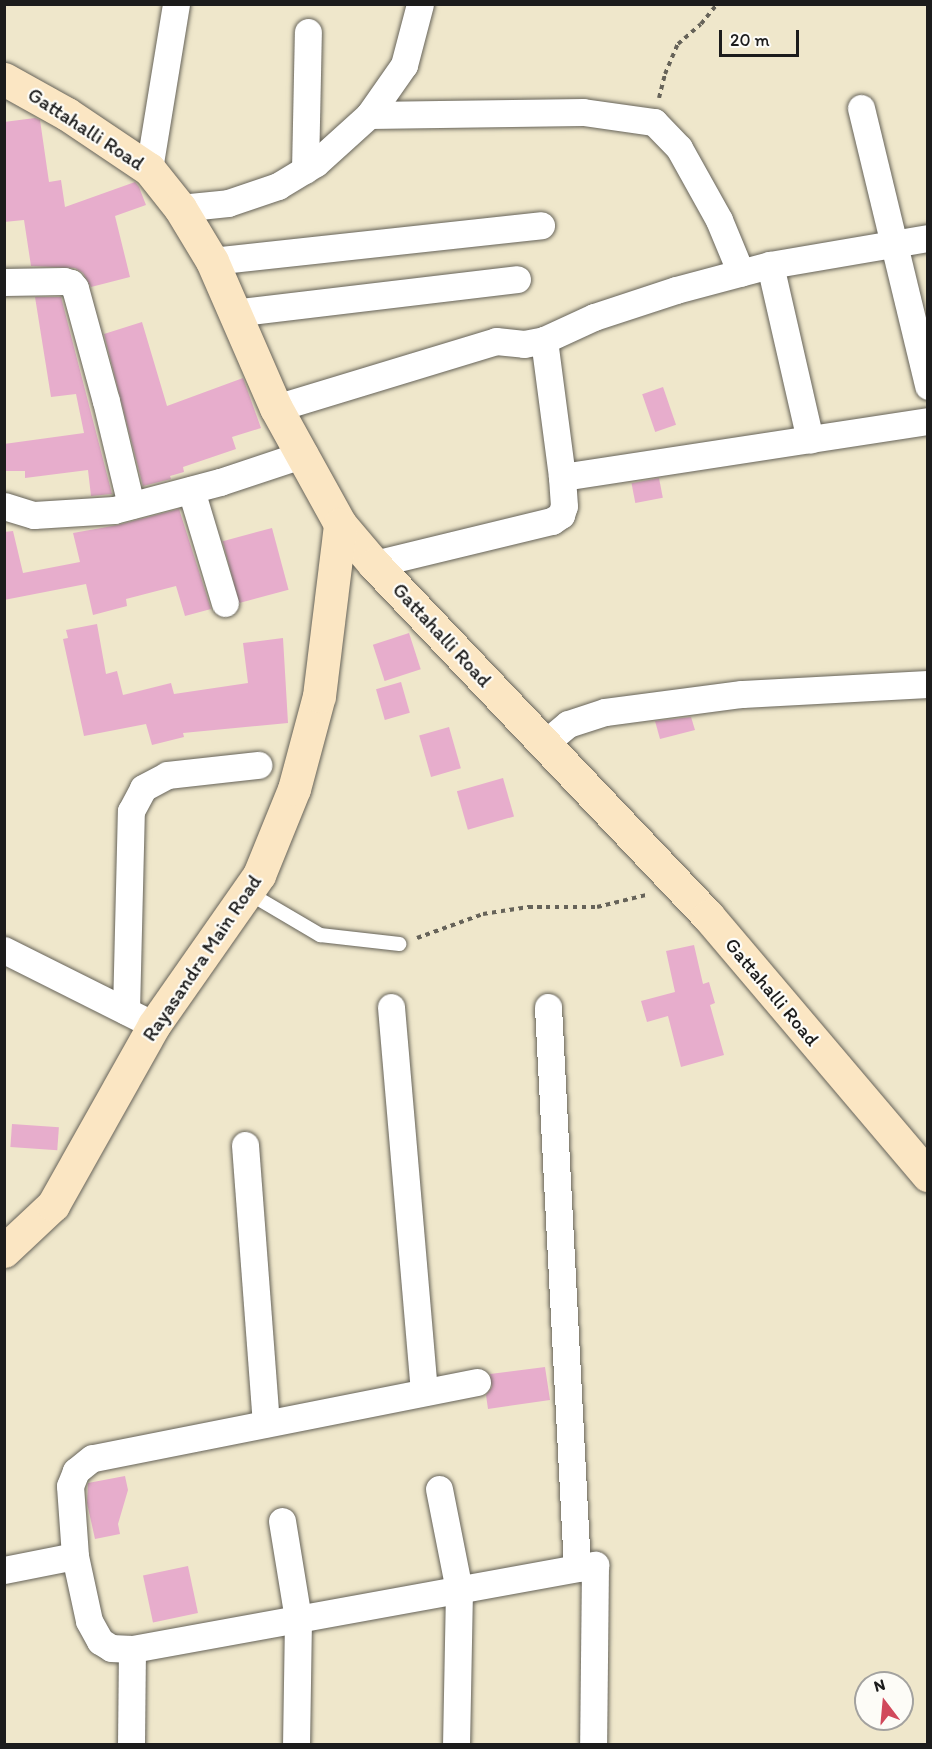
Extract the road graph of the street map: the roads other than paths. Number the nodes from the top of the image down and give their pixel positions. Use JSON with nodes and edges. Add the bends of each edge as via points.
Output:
{"nodes":[{"id":1,"x":176,"y":4,"type":"edge"},
{"id":2,"x":420,"y":4,"type":"edge"},
{"id":3,"x":308,"y":32,"type":"dead end"},
{"id":4,"x":4,"y":79,"type":"edge"},
{"id":5,"x":861,"y":108,"type":"dead end"},
{"id":6,"x":369,"y":116,"type":"junction"},
{"id":7,"x":149,"y":169,"type":"junction"},
{"id":8,"x":305,"y":170,"type":"junction"},
{"id":9,"x":180,"y":208,"type":"junction"},
{"id":10,"x":541,"y":225,"type":"dead end"},
{"id":11,"x":927,"y":238,"type":"edge"},
{"id":12,"x":895,"y":243,"type":"junction"},
{"id":13,"x":212,"y":261,"type":"junction"},
{"id":14,"x":770,"y":265,"type":"junction"},
{"id":15,"x":741,"y":273,"type":"junction"},
{"id":16,"x":517,"y":279,"type":"dead end"},
{"id":17,"x":4,"y":282,"type":"edge"},
{"id":18,"x":233,"y":313,"type":"junction"},
{"id":19,"x":544,"y":340,"type":"junction"},
{"id":20,"x":927,"y":386,"type":"edge"},
{"id":21,"x":276,"y":408,"type":"junction"},
{"id":22,"x":927,"y":420,"type":"edge"},
{"id":23,"x":810,"y":439,"type":"junction"},
{"id":24,"x":304,"y":454,"type":"junction"},
{"id":25,"x":562,"y":477,"type":"junction"},
{"id":26,"x":191,"y":490,"type":"junction"},
{"id":27,"x":4,"y":506,"type":"edge"},
{"id":28,"x":131,"y":506,"type":"junction"},
{"id":29,"x":34,"y":515,"type":"junction"},
{"id":30,"x":340,"y":524,"type":"junction"},
{"id":31,"x":4,"y":525,"type":"edge"},
{"id":32,"x":374,"y":564,"type":"junction"},
{"id":33,"x":225,"y":603,"type":"dead end"},
{"id":34,"x":927,"y":684,"type":"edge"},
{"id":35,"x":544,"y":744,"type":"junction"},
{"id":36,"x":258,"y":765,"type":"dead end"},
{"id":37,"x":247,"y":892,"type":"junction"},
{"id":38,"x":399,"y":944,"type":"road end"},
{"id":39,"x":4,"y":950,"type":"edge"},
{"id":40,"x":391,"y":1007,"type":"dead end"},
{"id":41,"x":548,"y":1007,"type":"dead end"},
{"id":42,"x":140,"y":1018,"type":"junction"},
{"id":43,"x":246,"y":1145,"type":"dead end"},
{"id":44,"x":927,"y":1175,"type":"edge"},
{"id":45,"x":4,"y":1251,"type":"edge"},
{"id":46,"x":477,"y":1382,"type":"dead end"},
{"id":47,"x":424,"y":1392,"type":"junction"},
{"id":48,"x":266,"y":1423,"type":"junction"},
{"id":49,"x":439,"y":1489,"type":"dead end"},
{"id":50,"x":282,"y":1521,"type":"dead end"},
{"id":51,"x":75,"y":1556,"type":"junction"},
{"id":52,"x":577,"y":1568,"type":"junction"},
{"id":53,"x":4,"y":1570,"type":"edge"},
{"id":54,"x":459,"y":1590,"type":"junction"},
{"id":55,"x":298,"y":1619,"type":"junction"},
{"id":56,"x":132,"y":1650,"type":"junction"},
{"id":57,"x":130,"y":1744,"type":"edge"},
{"id":58,"x":296,"y":1744,"type":"edge"},
{"id":59,"x":456,"y":1744,"type":"edge"},
{"id":60,"x":593,"y":1744,"type":"edge"}],
"edges":[{"from":1,"to":7,"type":"street"},
{"from":2,"to":6,"type":"street","via":[[404,66]]},
{"from":3,"to":8,"type":"street"},
{"from":4,"to":7,"type":"main road","name":"Gattahalli Road","via":[[67,114]]},
{"from":5,"to":12,"type":"street"},
{"from":6,"to":8,"type":"street"},
{"from":6,"to":15,"type":"street","via":[[583,112],[654,122],[679,148],[719,220]]},
{"from":7,"to":9,"type":"main road","name":"Gattahalli Road"},
{"from":8,"to":9,"type":"street","via":[[278,186],[228,203]]},
{"from":9,"to":13,"type":"main road","name":"Gattahalli Road"},
{"from":10,"to":13,"type":"street"},
{"from":11,"to":12,"type":"street"},
{"from":12,"to":14,"type":"street"},
{"from":12,"to":20,"type":"street"},
{"from":13,"to":18,"type":"main road","name":"Gattahalli Road"},
{"from":14,"to":15,"type":"street"},
{"from":14,"to":23,"type":"street"},
{"from":15,"to":19,"type":"street","via":[[594,317]]},
{"from":16,"to":18,"type":"street"},
{"from":17,"to":28,"type":"street","via":[[64,281],[75,288]]},
{"from":18,"to":21,"type":"main road","name":"Gattahalli Road"},
{"from":19,"to":21,"type":"street","via":[[524,344],[496,341]]},
{"from":19,"to":25,"type":"street"},
{"from":21,"to":24,"type":"main road","name":"Gattahalli Road"},
{"from":22,"to":23,"type":"street"},
{"from":23,"to":25,"type":"street"},
{"from":24,"to":26,"type":"street"},
{"from":24,"to":30,"type":"main road","name":"Gattahalli Road"},
{"from":25,"to":32,"type":"street","via":[[564,506],[561,515],[552,520]]},
{"from":26,"to":28,"type":"street"},
{"from":26,"to":33,"type":"street"},
{"from":27,"to":29,"type":"street"},
{"from":28,"to":29,"type":"street"},
{"from":29,"to":31,"type":"street"},
{"from":30,"to":32,"type":"main road","name":"Gattahalli Road"},
{"from":30,"to":37,"type":"main road","name":"Rayasandra Main Road","via":[[319,696],[294,789],[259,875]]},
{"from":32,"to":35,"type":"main road","name":"Gattahalli Road"},
{"from":34,"to":35,"type":"street","via":[[742,694],[605,712],[568,724]]},
{"from":35,"to":44,"type":"main road","name":"Gattahalli Road","via":[[679,886]]},
{"from":36,"to":42,"type":"street","via":[[167,775],[143,788],[131,812]]},
{"from":37,"to":38,"type":"lane","via":[[320,935]]},
{"from":37,"to":42,"type":"main road","name":"Rayasandra Main Road","via":[[180,985]]},
{"from":39,"to":42,"type":"street"},
{"from":40,"to":47,"type":"street"},
{"from":41,"to":52,"type":"street"},
{"from":42,"to":45,"type":"main road","name":"Rayasandra Main Road","via":[[53,1205]]},
{"from":43,"to":48,"type":"street"},
{"from":46,"to":47,"type":"street"},
{"from":47,"to":48,"type":"street"},
{"from":48,"to":51,"type":"street","via":[[92,1458],[76,1471],[70,1486]]},
{"from":49,"to":54,"type":"street"},
{"from":50,"to":55,"type":"street"},
{"from":51,"to":53,"type":"street"},
{"from":51,"to":56,"type":"street","via":[[88,1621],[100,1641]]},
{"from":52,"to":54,"type":"street"},
{"from":52,"to":60,"type":"street","via":[[595,1565]]},
{"from":54,"to":55,"type":"street"},
{"from":54,"to":59,"type":"street"},
{"from":55,"to":56,"type":"street"},
{"from":55,"to":58,"type":"street"},
{"from":56,"to":57,"type":"street"}]}
